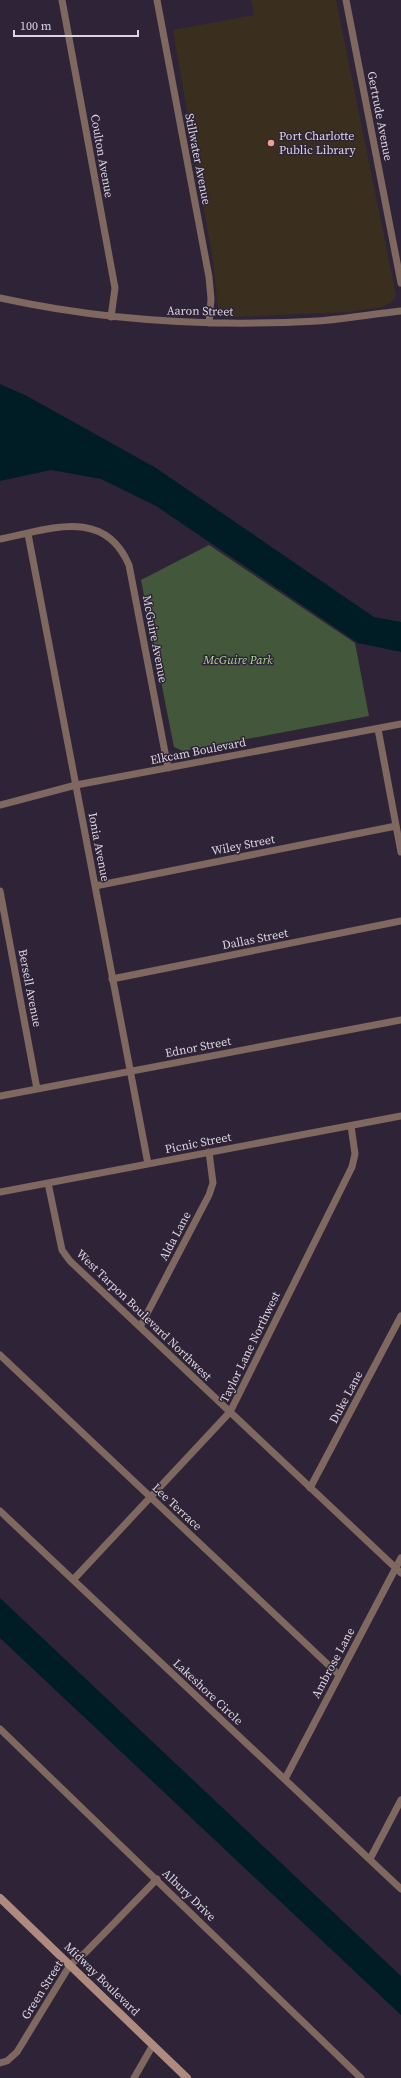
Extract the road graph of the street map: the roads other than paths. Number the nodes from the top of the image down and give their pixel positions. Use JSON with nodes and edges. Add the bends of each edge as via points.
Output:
{"nodes":[{"id":1,"x":62,"y":0,"type":"edge"},
{"id":2,"x":157,"y":0,"type":"edge"},
{"id":3,"x":346,"y":0,"type":"edge"},
{"id":4,"x":401,"y":283,"type":"edge"},
{"id":5,"x":0,"y":298,"type":"edge"},
{"id":6,"x":401,"y":311,"type":"edge"},
{"id":7,"x":111,"y":317,"type":"junction"},
{"id":8,"x":209,"y":323,"type":"junction"},
{"id":9,"x":28,"y":534,"type":"junction"},
{"id":10,"x":0,"y":539,"type":"edge"},
{"id":11,"x":401,"y":724,"type":"edge"},
{"id":12,"x":378,"y":729,"type":"junction"},
{"id":13,"x":168,"y":768,"type":"junction"},
{"id":14,"x":76,"y":785,"type":"junction"},
{"id":15,"x":0,"y":805,"type":"edge"},
{"id":16,"x":396,"y":826,"type":"junction"},
{"id":17,"x":401,"y":852,"type":"edge"},
{"id":18,"x":95,"y":886,"type":"junction"},
{"id":19,"x":0,"y":891,"type":"edge"},
{"id":20,"x":401,"y":921,"type":"edge"},
{"id":21,"x":112,"y":979,"type":"junction"},
{"id":22,"x":401,"y":1020,"type":"edge"},
{"id":23,"x":130,"y":1071,"type":"junction"},
{"id":24,"x":38,"y":1088,"type":"junction"},
{"id":25,"x":0,"y":1096,"type":"edge"},
{"id":26,"x":401,"y":1116,"type":"edge"},
{"id":27,"x":351,"y":1126,"type":"junction"},
{"id":28,"x":209,"y":1152,"type":"junction"},
{"id":29,"x":148,"y":1164,"type":"junction"},
{"id":30,"x":48,"y":1183,"type":"junction"},
{"id":31,"x":0,"y":1192,"type":"edge"},
{"id":32,"x":401,"y":1316,"type":"edge"},
{"id":33,"x":140,"y":1327,"type":"junction"},
{"id":34,"x":0,"y":1354,"type":"edge"},
{"id":35,"x":230,"y":1412,"type":"junction"},
{"id":36,"x":310,"y":1488,"type":"junction"},
{"id":37,"x":150,"y":1497,"type":"junction"},
{"id":38,"x":0,"y":1511,"type":"edge"},
{"id":39,"x":401,"y":1558,"type":"edge"},
{"id":40,"x":398,"y":1571,"type":"edge"},
{"id":41,"x":73,"y":1580,"type":"junction"},
{"id":42,"x":339,"y":1675,"type":"junction"},
{"id":43,"x":0,"y":1729,"type":"edge"},
{"id":44,"x":284,"y":1779,"type":"junction"},
{"id":45,"x":401,"y":1800,"type":"edge"},
{"id":46,"x":370,"y":1859,"type":"junction"},
{"id":47,"x":157,"y":1879,"type":"junction"},
{"id":48,"x":401,"y":1889,"type":"edge"},
{"id":49,"x":0,"y":1898,"type":"edge"},
{"id":50,"x":70,"y":1965,"type":"junction"},
{"id":51,"x":153,"y":2045,"type":"junction"},
{"id":52,"x":0,"y":2063,"type":"edge"},
{"id":53,"x":134,"y":2078,"type":"edge"},
{"id":54,"x":187,"y":2078,"type":"edge"},
{"id":55,"x":362,"y":2078,"type":"edge"}],
"edges":[{"from":1,"to":7,"type":"street","name":"Coulton Avenue","via":[[115,288]]},
{"from":2,"to":8,"type":"street","name":"Stillwater Avenue","via":[[209,277]]},
{"from":3,"to":4,"type":"street","name":"Gertrude Avenue"},
{"from":5,"to":7,"type":"street","name":"Aaron Street","via":[[29,305]]},
{"from":6,"to":8,"type":"street","name":"Aaron Street","via":[[318,321]]},
{"from":7,"to":8,"type":"street","name":"Aaron Street"},
{"from":9,"to":10,"type":"street"},
{"from":9,"to":13,"type":"street","name":"McGuire Avenue","via":[[76,526],[94,529],[118,545],[130,565]]},
{"from":9,"to":14,"type":"street","name":"Ionia Avenue"},
{"from":11,"to":12,"type":"street","name":"Elkcam Boulevard"},
{"from":12,"to":13,"type":"street","name":"Elkcam Boulevard"},
{"from":12,"to":16,"type":"street"},
{"from":13,"to":14,"type":"street","name":"Elkcam Boulevard"},
{"from":14,"to":15,"type":"street","name":"Elkcam Boulevard"},
{"from":14,"to":18,"type":"street","name":"Ionia Avenue"},
{"from":16,"to":17,"type":"street"},
{"from":16,"to":18,"type":"street","name":"Wiley Street"},
{"from":18,"to":21,"type":"street","name":"Ionia Avenue"},
{"from":19,"to":24,"type":"street","name":"Bersell Avenue"},
{"from":20,"to":21,"type":"street","name":"Dallas Street"},
{"from":21,"to":23,"type":"street","name":"Ionia Avenue"},
{"from":22,"to":23,"type":"street","name":"Ednor Street"},
{"from":23,"to":24,"type":"street","name":"Ednor Street"},
{"from":23,"to":29,"type":"street","name":"Ionia Avenue"},
{"from":24,"to":25,"type":"street","name":"Ednor Street"},
{"from":26,"to":27,"type":"street","name":"Picnic Street"},
{"from":27,"to":28,"type":"street","name":"Picnic Street"},
{"from":27,"to":35,"type":"street","name":"Taylor Lane Northwest","via":[[355,1154],[352,1167]]},
{"from":28,"to":29,"type":"street","name":"Picnic Street"},
{"from":28,"to":33,"type":"street","name":"Alda Lane","via":[[213,1183],[209,1195]]},
{"from":29,"to":30,"type":"street","name":"Picnic Street"},
{"from":30,"to":31,"type":"street","name":"Picnic Street"},
{"from":30,"to":33,"type":"street","name":"West Tarpon Boulevard Northwest","via":[[62,1250],[70,1261]]},
{"from":32,"to":36,"type":"street","name":"Duke Lane"},
{"from":33,"to":35,"type":"street","name":"West Tarpon Boulevard Northwest"},
{"from":34,"to":37,"type":"street","name":"Lee Terrace"},
{"from":35,"to":36,"type":"street","name":"West Tarpon Boulevard Northwest"},
{"from":35,"to":37,"type":"street","name":"Taylor Lane Northwest"},
{"from":36,"to":40,"type":"street","name":"West Tarpon Boulevard Northwest"},
{"from":37,"to":41,"type":"street","name":"Taylor Lane Northwest"},
{"from":37,"to":42,"type":"street","name":"Lee Terrace"},
{"from":38,"to":41,"type":"street","name":"Lakeshore Circle"},
{"from":39,"to":40,"type":"street","name":"Ambrose Lane"},
{"from":40,"to":42,"type":"street","name":"Ambrose Lane"},
{"from":41,"to":44,"type":"street","name":"Lakeshore Circle"},
{"from":42,"to":44,"type":"street","name":"Ambrose Lane"},
{"from":43,"to":47,"type":"street","name":"Albury Drive"},
{"from":44,"to":46,"type":"street","name":"Lakeshore Circle"},
{"from":45,"to":46,"type":"street"},
{"from":46,"to":48,"type":"street","name":"Lakeshore Circle"},
{"from":47,"to":50,"type":"street","name":"Green Street","via":[[86,1952]]},
{"from":47,"to":55,"type":"street","name":"Albury Drive"},
{"from":49,"to":50,"type":"street","name":"Midway Boulevard"},
{"from":50,"to":51,"type":"street","name":"Midway Boulevard"},
{"from":50,"to":52,"type":"street","name":"Green Street","via":[[17,2052]]},
{"from":51,"to":53,"type":"street"},
{"from":51,"to":54,"type":"street","name":"Midway Boulevard"}]}
